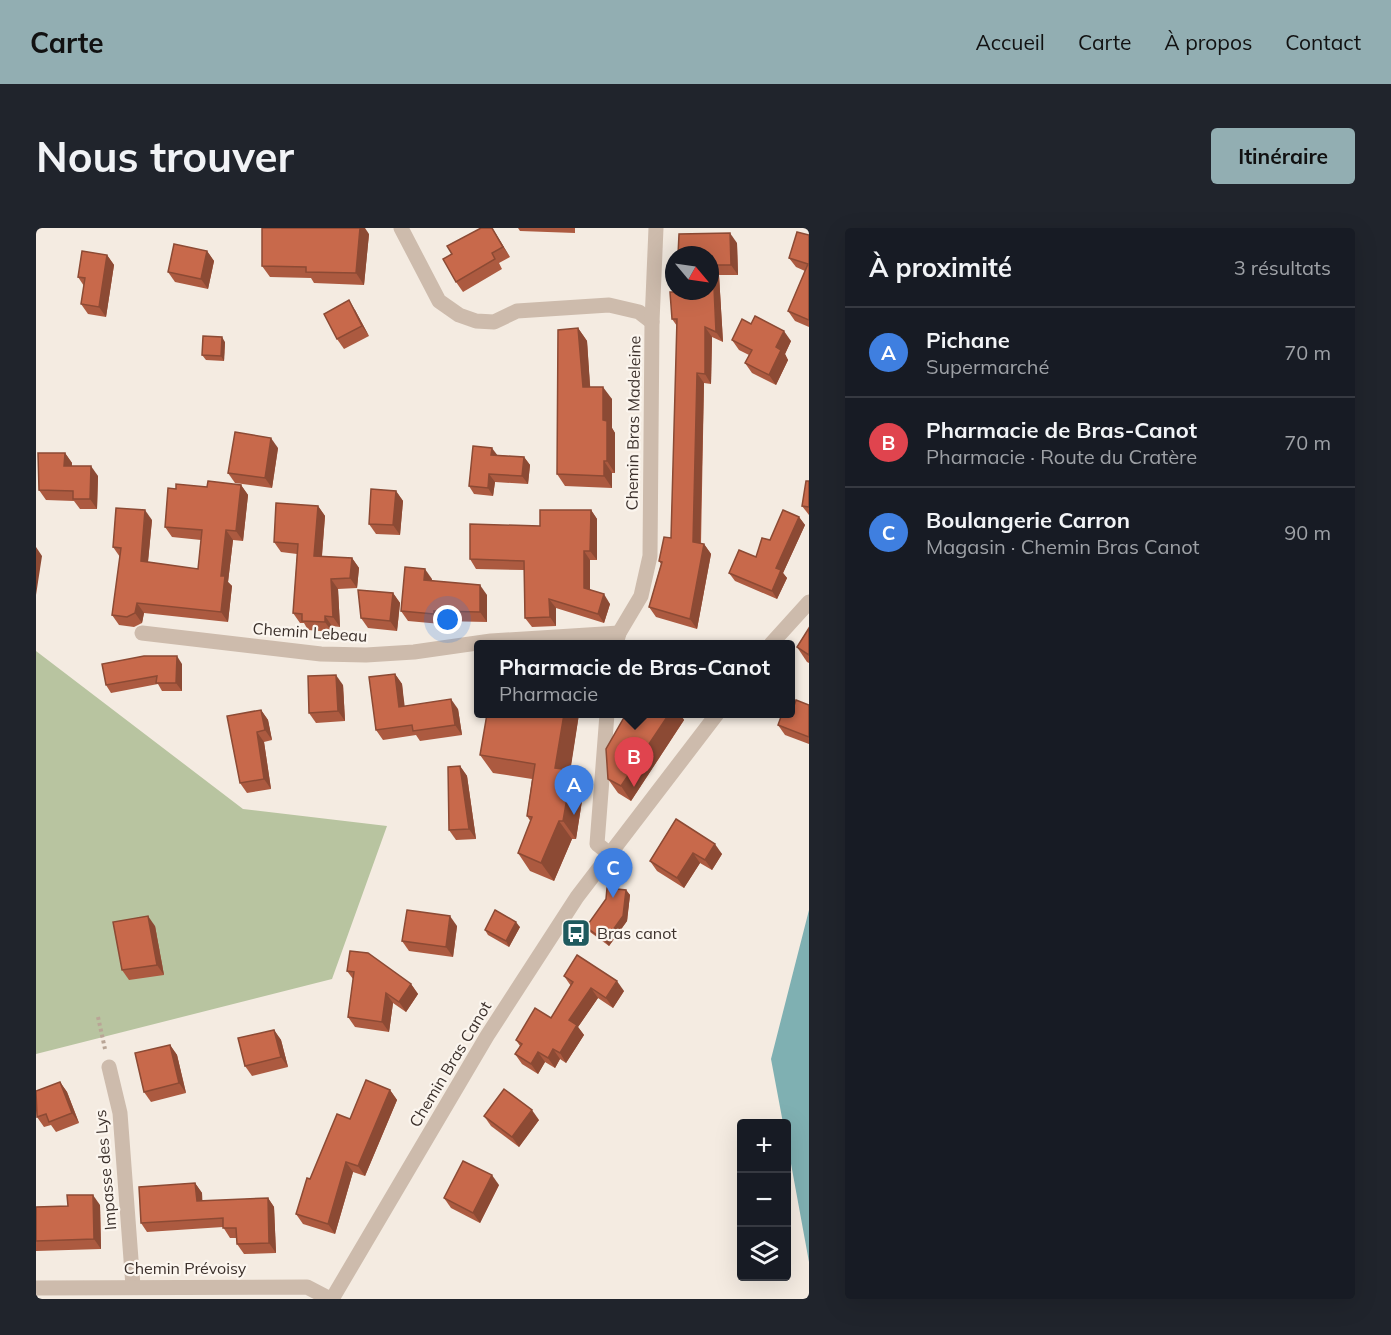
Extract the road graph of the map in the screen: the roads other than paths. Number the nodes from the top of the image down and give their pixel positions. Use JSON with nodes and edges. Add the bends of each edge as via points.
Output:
{"nodes":[{"id":1,"x":401,"y":228,"type":"edge"},
{"id":2,"x":656,"y":228,"type":"edge"},
{"id":3,"x":652,"y":322,"type":"junction"},
{"id":4,"x":809,"y":602,"type":"edge"},
{"id":5,"x":142,"y":633,"type":"dead end"},
{"id":6,"x":618,"y":639,"type":"edge"},
{"id":7,"x":491,"y":640,"type":"edge"},
{"id":8,"x":775,"y":640,"type":"edge"},
{"id":9,"x":474,"y":643,"type":"edge"},
{"id":10,"x":607,"y":718,"type":"edge"},
{"id":11,"x":714,"y":718,"type":"edge"},
{"id":12,"x":610,"y":854,"type":"junction"},
{"id":13,"x":109,"y":1067,"type":"road end"},
{"id":14,"x":133,"y":1286,"type":"junction"},
{"id":15,"x":36,"y":1288,"type":"edge"},
{"id":16,"x":331,"y":1299,"type":"edge"}],
"edges":[{"from":1,"to":3,"type":"street","name":"Chemin Bras Madeleine","via":[[439,301],[459,315],[494,322],[517,310],[609,304],[639,312]]},
{"from":2,"to":3,"type":"street"},
{"from":3,"to":6,"type":"street","name":"Chemin Bras Madeleine","via":[[650,556],[641,596]]},
{"from":4,"to":8,"type":"street"},
{"from":5,"to":9,"type":"street","name":"Chemin Lebeau","via":[[321,654],[414,652]]},
{"from":6,"to":7,"type":"street","name":"Chemin Lebeau"},
{"from":10,"to":12,"type":"street","via":[[597,844]]},
{"from":11,"to":12,"type":"street","name":"Chemin Bras Canot"},
{"from":12,"to":16,"type":"street","name":"Chemin Bras Canot","via":[[577,897],[487,1036]]},
{"from":13,"to":14,"type":"street","name":"Impasse des Lys","via":[[120,1113]]},
{"from":14,"to":15,"type":"street","name":"Chemin Prévoisy"},
{"from":14,"to":16,"type":"street","name":"Chemin Prévoisy","via":[[307,1287]]}]}
